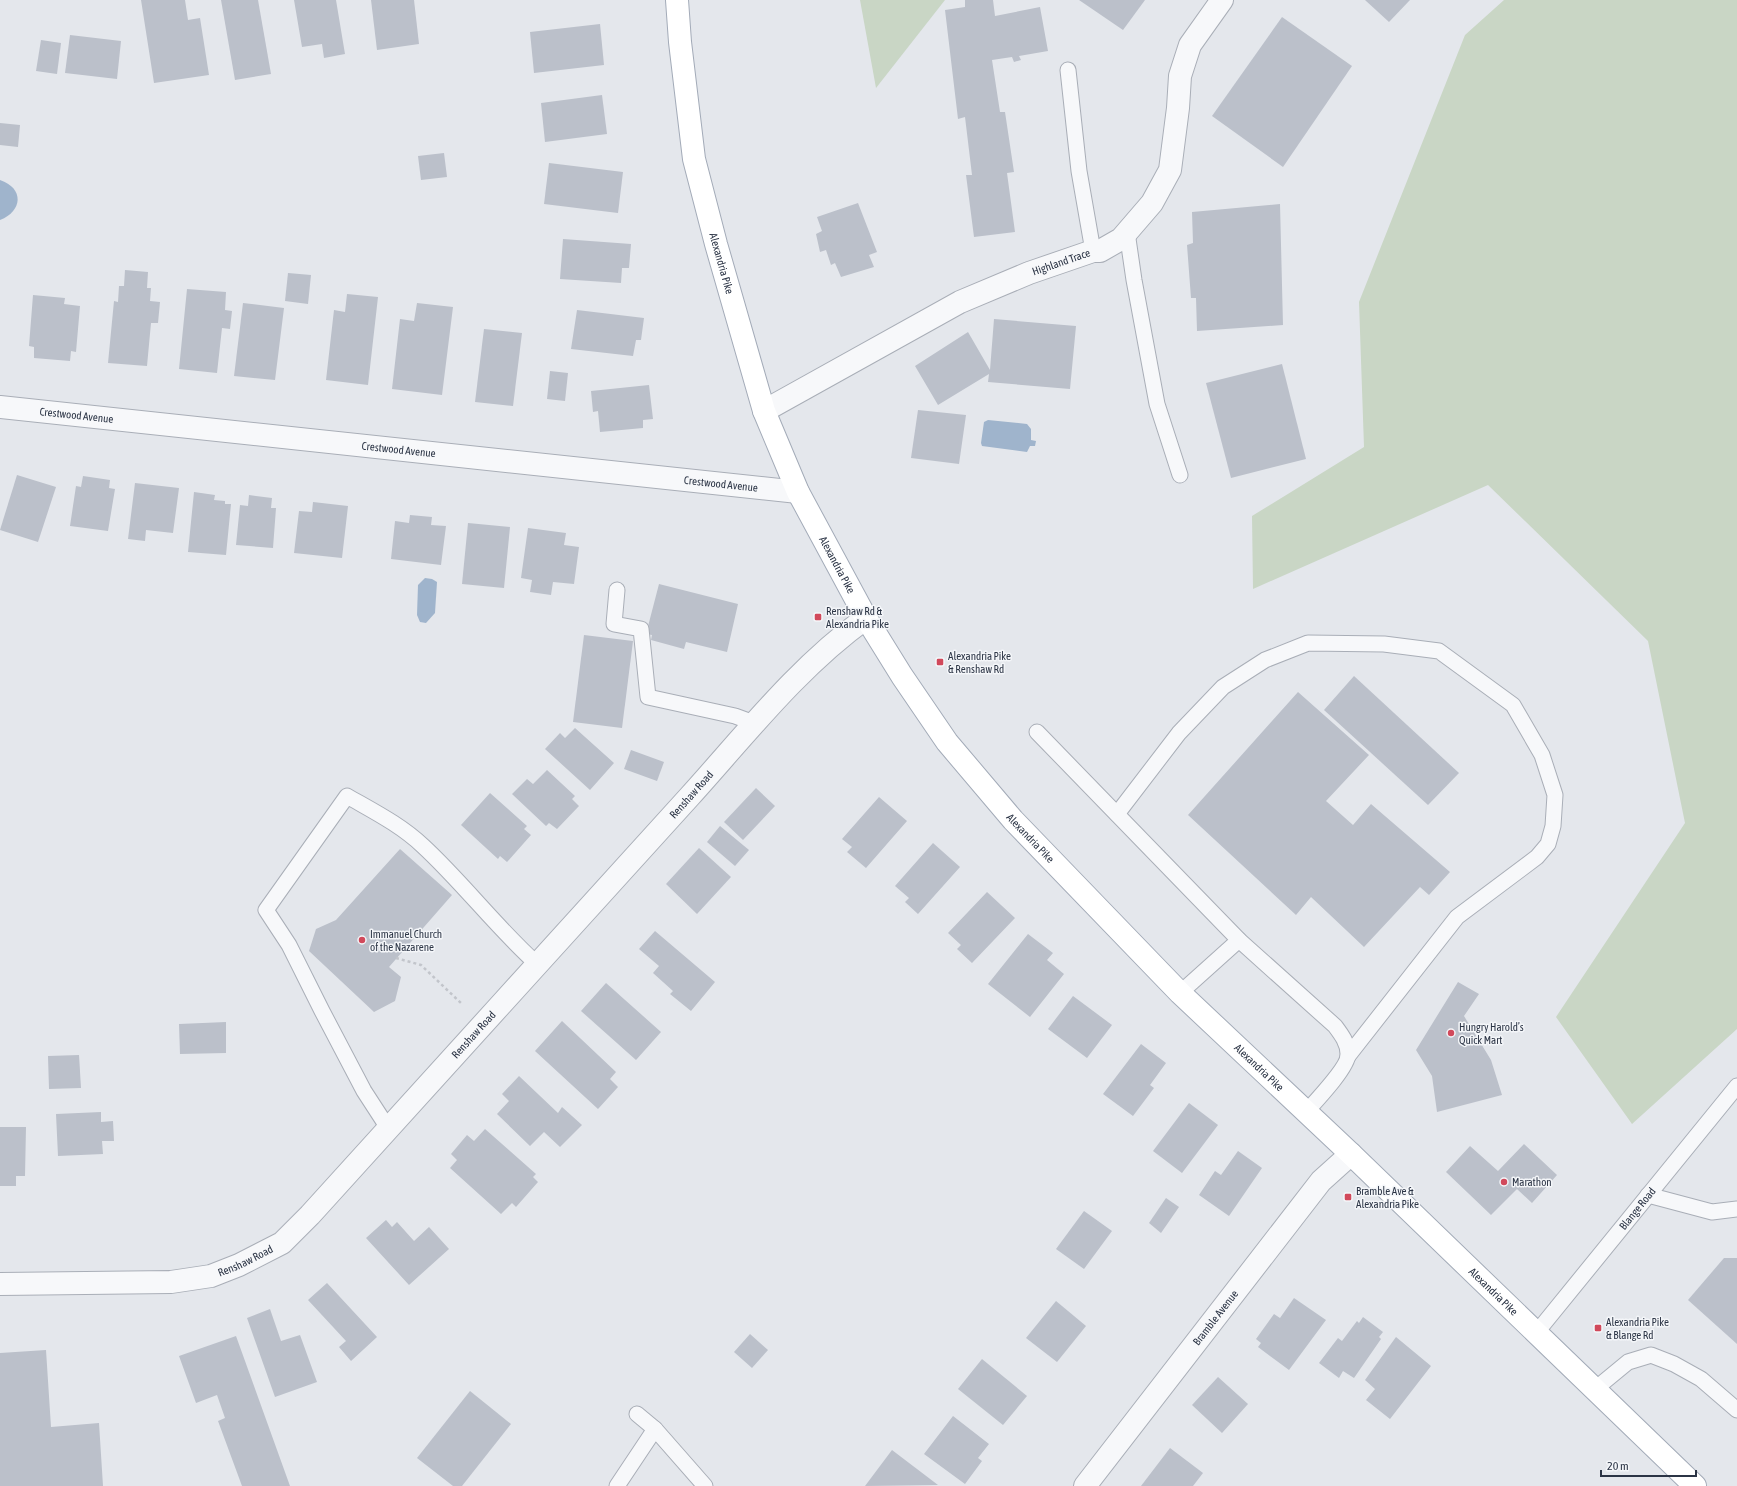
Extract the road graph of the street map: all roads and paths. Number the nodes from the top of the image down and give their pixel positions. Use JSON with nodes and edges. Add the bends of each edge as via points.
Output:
{"nodes":[{"id":1,"x":677,"y":0,"type":"edge"},
{"id":2,"x":1222,"y":0,"type":"edge"},
{"id":3,"x":1068,"y":70,"type":"dead end"},
{"id":4,"x":1127,"y":232,"type":"junction"},
{"id":5,"x":1093,"y":251,"type":"junction"},
{"id":6,"x":0,"y":407,"type":"edge"},
{"id":7,"x":764,"y":410,"type":"junction"},
{"id":8,"x":1180,"y":475,"type":"dead end"},
{"id":9,"x":798,"y":492,"type":"junction"},
{"id":10,"x":618,"y":590,"type":"dead end"},
{"id":11,"x":866,"y":618,"type":"junction"},
{"id":12,"x":754,"y":724,"type":"junction"},
{"id":13,"x":1037,"y":732,"type":"dead end"},
{"id":14,"x":1118,"y":814,"type":"junction"},
{"id":15,"x":1239,"y":940,"type":"junction"},
{"id":16,"x":396,"y":958,"type":"dead end"},
{"id":17,"x":537,"y":964,"type":"junction"},
{"id":18,"x":1180,"y":993,"type":"junction"},
{"id":19,"x":467,"y":1010,"type":"dead end"},
{"id":20,"x":1348,"y":1056,"type":"junction"},
{"id":21,"x":1737,"y":1086,"type":"edge"},
{"id":22,"x":1306,"y":1112,"type":"junction"},
{"id":23,"x":388,"y":1128,"type":"junction"},
{"id":24,"x":1351,"y":1154,"type":"junction"},
{"id":25,"x":1648,"y":1195,"type":"junction"},
{"id":26,"x":1737,"y":1209,"type":"edge"},
{"id":27,"x":0,"y":1284,"type":"edge"},
{"id":28,"x":1537,"y":1332,"type":"junction"},
{"id":29,"x":1594,"y":1390,"type":"junction"},
{"id":30,"x":1737,"y":1410,"type":"edge"},
{"id":31,"x":638,"y":1414,"type":"dead end"},
{"id":32,"x":655,"y":1429,"type":"junction"},
{"id":33,"x":617,"y":1486,"type":"edge"},
{"id":34,"x":705,"y":1486,"type":"edge"},
{"id":35,"x":1085,"y":1486,"type":"edge"},
{"id":36,"x":1695,"y":1486,"type":"edge"}],
"edges":[{"from":1,"to":7,"type":"main road","name":"Alexandria Pike","via":[[694,159]]},
{"from":2,"to":4,"type":"street","name":"Highland Trace","via":[[1190,45],[1180,76],[1170,170],[1152,203]]},
{"from":3,"to":5,"type":"lane","via":[[1079,171]]},
{"from":4,"to":5,"type":"street","name":"Highland Trace","via":[[1122,239],[1100,251]]},
{"from":4,"to":8,"type":"lane","via":[[1157,404]]},
{"from":5,"to":7,"type":"street","name":"Highland Trace","via":[[1029,273],[960,302]]},
{"from":6,"to":9,"type":"street","name":"Crestwood Avenue"},
{"from":7,"to":9,"type":"main road","name":"Alexandria Pike"},
{"from":9,"to":11,"type":"main road","name":"Alexandria Pike"},
{"from":10,"to":12,"type":"lane","via":[[614,624],[641,629],[648,697],[735,716]]},
{"from":11,"to":12,"type":"street","name":"Renshaw Road","via":[[843,635],[770,704]]},
{"from":11,"to":18,"type":"main road","name":"Alexandria Pike","via":[[946,742],[1013,820]]},
{"from":12,"to":17,"type":"street","name":"Renshaw Road"},
{"from":13,"to":14,"type":"lane"},
{"from":14,"to":15,"type":"lane"},
{"from":14,"to":20,"type":"lane","via":[[1179,733],[1223,687],[1265,660],[1308,643],[1384,644],[1440,651],[1513,706],[1542,755],[1555,795],[1553,826],[1548,844],[1537,857],[1457,917]]},
{"from":15,"to":18,"type":"lane"},
{"from":15,"to":20,"type":"lane","via":[[1335,1026],[1344,1039]]},
{"from":16,"to":19,"type":"path","via":[[421,965]]},
{"from":17,"to":23,"type":"street","name":"Renshaw Road"},
{"from":17,"to":23,"type":"lane","via":[[422,844],[388,819],[347,796],[266,910],[289,945],[361,1084]]},
{"from":18,"to":22,"type":"main road","name":"Alexandria Pike"},
{"from":20,"to":22,"type":"lane","via":[[1345,1065]]},
{"from":21,"to":25,"type":"lane","name":"Blange Road"},
{"from":22,"to":24,"type":"main road","name":"Alexandria Pike"},
{"from":23,"to":27,"type":"street","name":"Renshaw Road","via":[[310,1216],[282,1243],[239,1265],[211,1276],[171,1282]]},
{"from":24,"to":28,"type":"main road","name":"Alexandria Pike"},
{"from":24,"to":35,"type":"street","name":"Bramble Avenue","via":[[1321,1181]]},
{"from":25,"to":26,"type":"lane","via":[[1712,1212]]},
{"from":25,"to":28,"type":"lane","name":"Blange Road"},
{"from":28,"to":29,"type":"main road","name":"Alexandria Pike"},
{"from":29,"to":30,"type":"lane","via":[[1628,1362],[1651,1355],[1701,1379]]},
{"from":29,"to":36,"type":"main road","name":"Alexandria Pike"},
{"from":31,"to":32,"type":"lane"},
{"from":32,"to":33,"type":"lane"},
{"from":32,"to":34,"type":"lane"}]}
